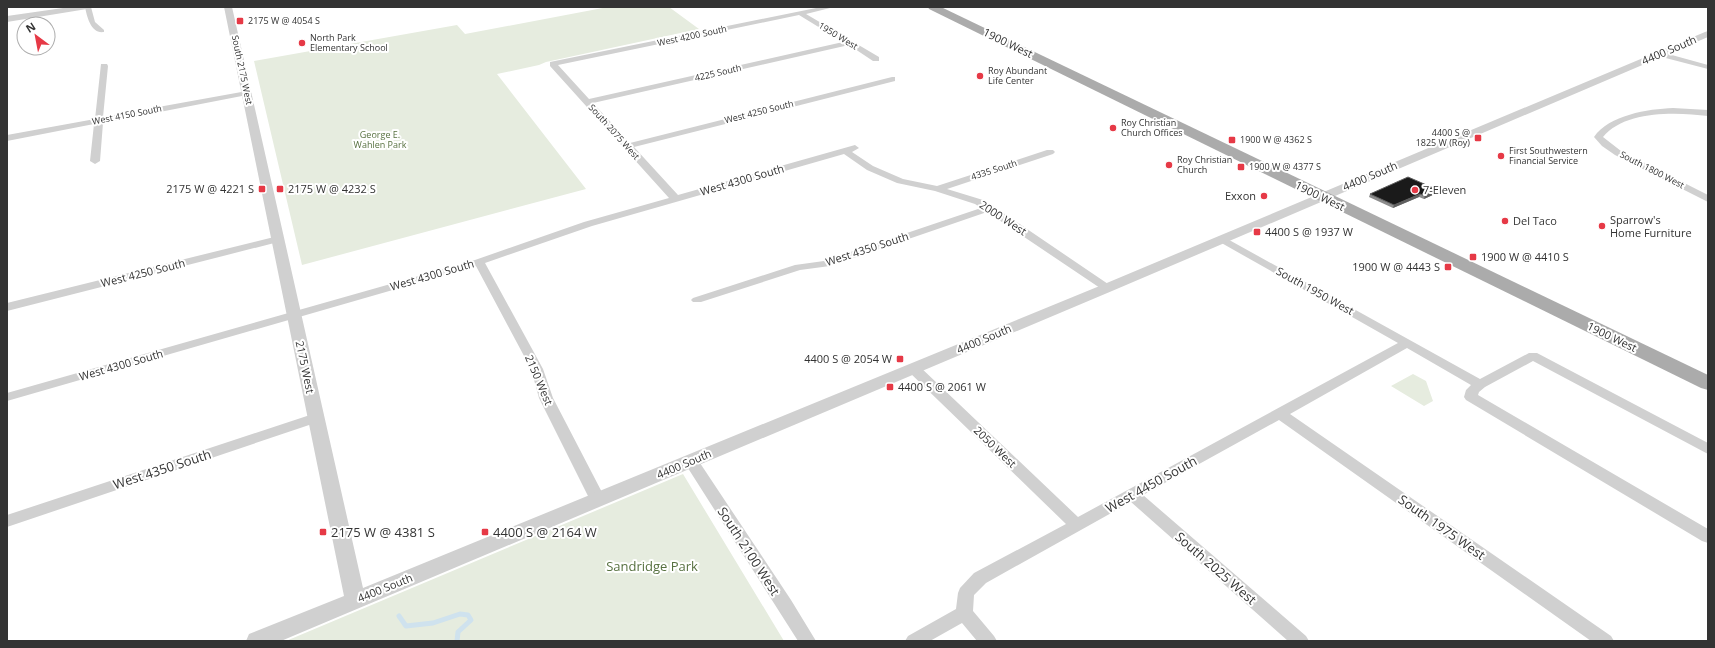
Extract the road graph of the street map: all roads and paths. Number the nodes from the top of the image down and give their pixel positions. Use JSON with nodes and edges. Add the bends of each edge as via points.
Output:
{"nodes":[{"id":1,"x":88,"y":7,"type":"edge"},
{"id":2,"x":228,"y":7,"type":"edge"},
{"id":3,"x":831,"y":7,"type":"edge"},
{"id":4,"x":933,"y":7,"type":"edge"},
{"id":5,"x":800,"y":13,"type":"junction"},
{"id":6,"x":7,"y":19,"type":"edge"},
{"id":7,"x":102,"y":31,"type":"dead end"},
{"id":8,"x":1708,"y":34,"type":"edge"},
{"id":9,"x":850,"y":43,"type":"junction"},
{"id":10,"x":1661,"y":54,"type":"junction"},
{"id":11,"x":876,"y":59,"type":"dead end"},
{"id":12,"x":552,"y":64,"type":"joint"},
{"id":13,"x":104,"y":66,"type":"dead end"},
{"id":14,"x":1708,"y":67,"type":"edge"},
{"id":15,"x":892,"y":79,"type":"dead end"},
{"id":16,"x":247,"y":93,"type":"junction"},
{"id":17,"x":587,"y":102,"type":"junction"},
{"id":18,"x":1708,"y":113,"type":"edge"},
{"id":19,"x":99,"y":121,"type":"junction"},
{"id":20,"x":255,"y":133,"type":"joint"},
{"id":21,"x":7,"y":138,"type":"edge"},
{"id":22,"x":627,"y":146,"type":"junction"},
{"id":23,"x":850,"y":149,"type":"joint"},
{"id":24,"x":1050,"y":152,"type":"dead end"},
{"id":25,"x":95,"y":161,"type":"dead end"},
{"id":26,"x":938,"y":189,"type":"junction"},
{"id":27,"x":1322,"y":196,"type":"junction"},
{"id":28,"x":676,"y":199,"type":"junction"},
{"id":29,"x":1708,"y":199,"type":"edge"},
{"id":30,"x":989,"y":208,"type":"junction"},
{"id":31,"x":278,"y":239,"type":"junction"},
{"id":32,"x":1222,"y":239,"type":"junction"},
{"id":33,"x":479,"y":262,"type":"junction"},
{"id":34,"x":1107,"y":288,"type":"junction"},
{"id":35,"x":697,"y":300,"type":"dead end"},
{"id":36,"x":7,"y":307,"type":"edge"},
{"id":37,"x":294,"y":315,"type":"junction"},
{"id":38,"x":1408,"y":343,"type":"junction"},
{"id":39,"x":913,"y":368,"type":"junction"},
{"id":40,"x":1708,"y":383,"type":"edge"},
{"id":41,"x":1480,"y":384,"type":"junction"},
{"id":42,"x":7,"y":397,"type":"edge"},
{"id":43,"x":1279,"y":413,"type":"junction"},
{"id":44,"x":316,"y":418,"type":"junction"},
{"id":45,"x":1708,"y":449,"type":"edge"},
{"id":46,"x":690,"y":461,"type":"junction"},
{"id":47,"x":1132,"y":494,"type":"junction"},
{"id":48,"x":598,"y":500,"type":"junction"},
{"id":49,"x":7,"y":521,"type":"edge"},
{"id":50,"x":1077,"y":525,"type":"junction"},
{"id":51,"x":1708,"y":537,"type":"edge"},
{"id":52,"x":355,"y":600,"type":"junction"},
{"id":53,"x":964,"y":613,"type":"junction"},
{"id":54,"x":257,"y":641,"type":"edge"},
{"id":55,"x":807,"y":641,"type":"edge"},
{"id":56,"x":914,"y":641,"type":"edge"},
{"id":57,"x":988,"y":641,"type":"edge"},
{"id":58,"x":1300,"y":641,"type":"edge"},
{"id":59,"x":1606,"y":641,"type":"edge"}],
"edges":[{"from":1,"to":6,"type":"street"},
{"from":1,"to":7,"type":"street","via":[[92,23]]},
{"from":2,"to":16,"type":"street","name":"South 2175 West"},
{"from":3,"to":5,"type":"street","name":"West 4200 South"},
{"from":4,"to":27,"type":"main road","name":"1900 West"},
{"from":5,"to":9,"type":"street","name":"1950 West"},
{"from":5,"to":12,"type":"street","name":"West 4200 South"},
{"from":8,"to":10,"type":"street","name":"4400 South"},
{"from":9,"to":11,"type":"street","name":"1950 West"},
{"from":9,"to":17,"type":"street","name":"4225 South"},
{"from":10,"to":14,"type":"street"},
{"from":10,"to":27,"type":"street","name":"4400 South"},
{"from":12,"to":17,"type":"street","name":"South 2075 West"},
{"from":13,"to":19,"type":"street"},
{"from":15,"to":22,"type":"street","name":"West 4250 South"},
{"from":16,"to":19,"type":"street","name":"West 4150 South"},
{"from":16,"to":20,"type":"street","name":"South 2175 West"},
{"from":17,"to":22,"type":"street","name":"South 2075 West"},
{"from":18,"to":29,"type":"street","name":"South 1800 West","via":[[1675,110],[1635,115],[1603,130],[1598,137],[1618,153]]},
{"from":19,"to":21,"type":"street","name":"West 4150 South"},
{"from":19,"to":25,"type":"street"},
{"from":20,"to":31,"type":"street","name":"2175 West"},
{"from":22,"to":28,"type":"street","name":"South 2075 West"},
{"from":23,"to":26,"type":"street","name":"2000 West","via":[[870,168],[900,181]]},
{"from":23,"to":28,"type":"street","name":"West 4300 South"},
{"from":24,"to":26,"type":"street","name":"4335 South"},
{"from":26,"to":30,"type":"street","name":"2000 West","via":[[979,202]]},
{"from":27,"to":32,"type":"street","name":"4400 South"},
{"from":27,"to":40,"type":"main road","name":"1900 West"},
{"from":28,"to":33,"type":"street","name":"West 4300 South","via":[[588,224]]},
{"from":30,"to":34,"type":"street","name":"2000 West"},
{"from":30,"to":35,"type":"street","name":"West 4350 South","via":[[826,264],[799,267]]},
{"from":31,"to":36,"type":"street","name":"West 4250 South"},
{"from":31,"to":37,"type":"street","name":"2175 West"},
{"from":32,"to":34,"type":"street","name":"4400 South"},
{"from":32,"to":38,"type":"street","name":"South 1950 West"},
{"from":33,"to":37,"type":"street","name":"West 4300 South"},
{"from":33,"to":48,"type":"street","name":"2150 West","via":[[537,370],[546,398]]},
{"from":34,"to":39,"type":"street","name":"4400 South"},
{"from":37,"to":42,"type":"street","name":"West 4300 South"},
{"from":37,"to":44,"type":"street","name":"2175 West"},
{"from":38,"to":41,"type":"street","name":"South 1950 West"},
{"from":38,"to":43,"type":"street","name":"West 4450 South"},
{"from":39,"to":46,"type":"street","name":"4400 South"},
{"from":39,"to":50,"type":"street","name":"2050 West"},
{"from":41,"to":45,"type":"street","via":[[1533,356]]},
{"from":41,"to":51,"type":"street","via":[[1473,390],[1471,397]]},
{"from":43,"to":47,"type":"street","name":"West 4450 South"},
{"from":43,"to":59,"type":"street","name":"South 1975 West"},
{"from":44,"to":49,"type":"street","name":"West 4350 South"},
{"from":44,"to":52,"type":"street","name":"2175 West"},
{"from":46,"to":48,"type":"street","name":"4400 South"},
{"from":46,"to":55,"type":"street","name":"South 2100 West"},
{"from":47,"to":50,"type":"street","name":"West 4450 South"},
{"from":47,"to":58,"type":"street","name":"South 2025 West"},
{"from":48,"to":52,"type":"street","name":"4400 South"},
{"from":50,"to":53,"type":"street","name":"West 4450 South","via":[[980,578],[966,593]]},
{"from":52,"to":54,"type":"street","name":"4400 South"},
{"from":53,"to":56,"type":"street"},
{"from":53,"to":57,"type":"street"}]}
